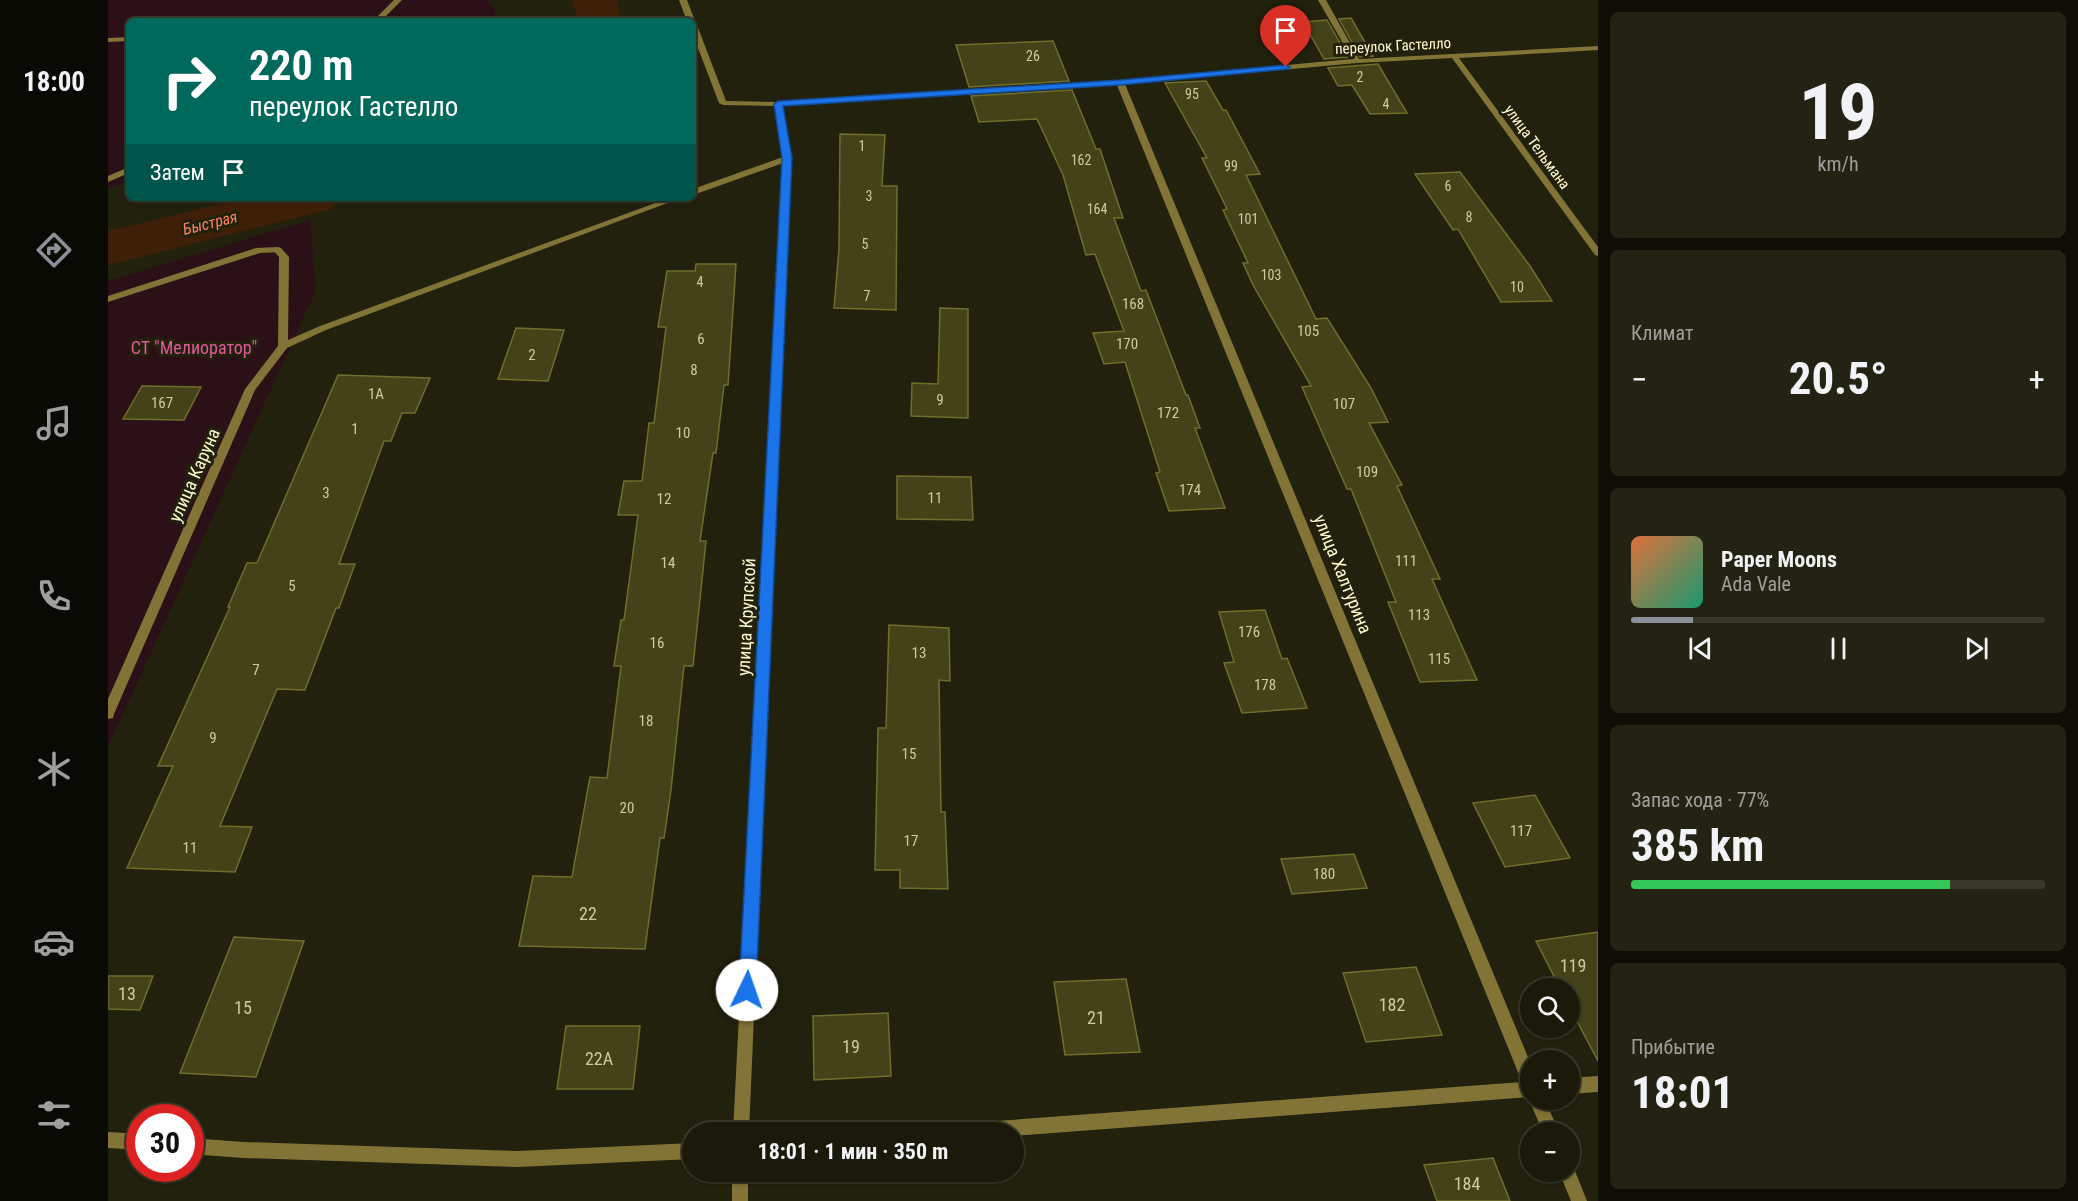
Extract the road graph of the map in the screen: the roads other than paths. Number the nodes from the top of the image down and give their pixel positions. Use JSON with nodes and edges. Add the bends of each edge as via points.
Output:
{"nodes":[{"id":1,"x":398,"y":0,"type":"edge"},
{"id":2,"x":683,"y":0,"type":"edge"},
{"id":3,"x":1322,"y":0,"type":"edge"},
{"id":4,"x":380,"y":18,"type":"edge"},
{"id":5,"x":690,"y":18,"type":"edge"},
{"id":6,"x":696,"y":33,"type":"edge"},
{"id":7,"x":126,"y":39,"type":"edge"},
{"id":8,"x":108,"y":40,"type":"edge"},
{"id":9,"x":1598,"y":48,"type":"edge"},
{"id":10,"x":1454,"y":56,"type":"junction"},
{"id":11,"x":1357,"y":61,"type":"junction"},
{"id":12,"x":1120,"y":82,"type":"junction"},
{"id":13,"x":778,"y":104,"type":"junction"},
{"id":14,"x":787,"y":158,"type":"junction"},
{"id":15,"x":126,"y":171,"type":"edge"},
{"id":16,"x":108,"y":179,"type":"edge"},
{"id":17,"x":696,"y":191,"type":"edge"},
{"id":18,"x":669,"y":201,"type":"edge"},
{"id":19,"x":1598,"y":253,"type":"edge"},
{"id":20,"x":108,"y":299,"type":"edge"},
{"id":21,"x":283,"y":346,"type":"junction"},
{"id":22,"x":108,"y":714,"type":"edge"},
{"id":23,"x":1520,"y":1057,"type":"edge"},
{"id":24,"x":1598,"y":1084,"type":"edge"},
{"id":25,"x":1580,"y":1085,"type":"edge"},
{"id":26,"x":1520,"y":1090,"type":"edge"},
{"id":27,"x":741,"y":1122,"type":"edge"},
{"id":28,"x":1024,"y":1127,"type":"edge"},
{"id":29,"x":108,"y":1140,"type":"edge"},
{"id":30,"x":126,"y":1141,"type":"edge"},
{"id":31,"x":204,"y":1147,"type":"edge"},
{"id":32,"x":682,"y":1152,"type":"edge"},
{"id":33,"x":740,"y":1182,"type":"edge"},
{"id":34,"x":1571,"y":1182,"type":"edge"},
{"id":35,"x":740,"y":1201,"type":"edge"},
{"id":36,"x":1579,"y":1201,"type":"edge"}],
"edges":[{"from":1,"to":4,"type":"street"},
{"from":2,"to":5,"type":"street"},
{"from":3,"to":11,"type":"street"},
{"from":6,"to":13,"type":"street","name":"переулок Гастелло","via":[[723,103]]},
{"from":7,"to":8,"type":"street"},
{"from":9,"to":10,"type":"street","name":"переулок Гастелло"},
{"from":10,"to":11,"type":"street","name":"переулок Гастелло"},
{"from":10,"to":19,"type":"street","name":"улица Тельмана"},
{"from":11,"to":12,"type":"street","name":"переулок Гастелло"},
{"from":12,"to":13,"type":"street","name":"переулок Гастелло"},
{"from":12,"to":23,"type":"street","name":"улица Халтурина"},
{"from":13,"to":14,"type":"street","name":"улица Крупской"},
{"from":14,"to":17,"type":"street"},
{"from":14,"to":27,"type":"street","name":"улица Крупской"},
{"from":15,"to":16,"type":"street"},
{"from":18,"to":21,"type":"street","via":[[322,328]]},
{"from":20,"to":21,"type":"street","via":[[259,250],[278,250],[284,257]]},
{"from":21,"to":22,"type":"street","name":"улица Каруна","via":[[250,389]]},
{"from":24,"to":25,"type":"street"},
{"from":26,"to":28,"type":"street"},
{"from":29,"to":30,"type":"street"},
{"from":31,"to":32,"type":"street","via":[[518,1159]]},
{"from":33,"to":35,"type":"street"},
{"from":34,"to":36,"type":"street"}]}
